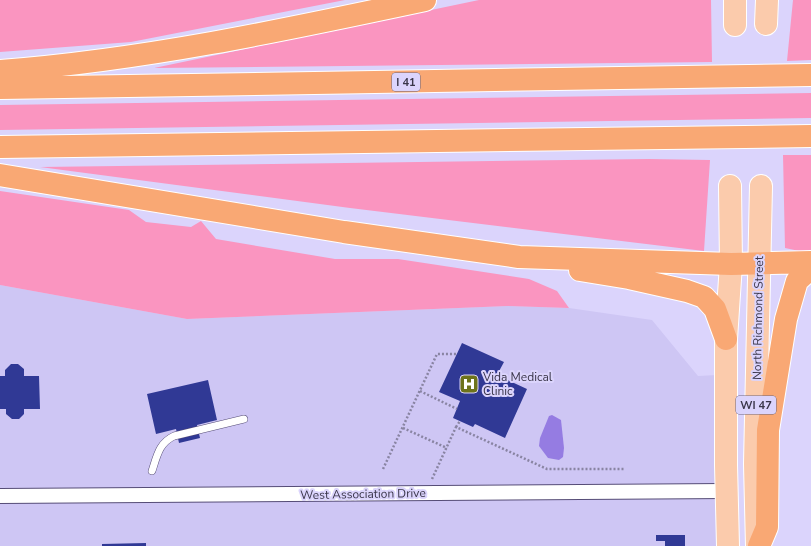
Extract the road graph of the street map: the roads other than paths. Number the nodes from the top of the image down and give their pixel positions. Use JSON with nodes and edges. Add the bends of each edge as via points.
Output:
{"nodes":[{"id":1,"x":425,"y":0,"type":"edge"},
{"id":2,"x":735,"y":0,"type":"edge"},
{"id":3,"x":767,"y":0,"type":"edge"},
{"id":4,"x":766,"y":24,"type":"dead end"},
{"id":5,"x":735,"y":25,"type":"dead end"},
{"id":6,"x":0,"y":71,"type":"edge"},
{"id":7,"x":811,"y":75,"type":"edge"},
{"id":8,"x":0,"y":88,"type":"edge"},
{"id":9,"x":811,"y":136,"type":"edge"},
{"id":10,"x":0,"y":147,"type":"edge"},
{"id":11,"x":0,"y":175,"type":"edge"},
{"id":12,"x":730,"y":186,"type":"dead end"},
{"id":13,"x":761,"y":186,"type":"dead end"},
{"id":14,"x":519,"y":257,"type":"junction"},
{"id":15,"x":811,"y":262,"type":"edge"},
{"id":16,"x":759,"y":263,"type":"junction"},
{"id":17,"x":731,"y":264,"type":"junction"},
{"id":18,"x":811,"y":268,"type":"edge"},
{"id":19,"x":726,"y":339,"type":"junction"},
{"id":20,"x":244,"y":419,"type":"dead end"},
{"id":21,"x":152,"y":470,"type":"dead end"},
{"id":22,"x":726,"y":491,"type":"junction"},
{"id":23,"x":0,"y":496,"type":"edge"},
{"id":24,"x":728,"y":546,"type":"edge"},
{"id":25,"x":758,"y":546,"type":"edge"}],
"edges":[{"from":1,"to":6,"type":"highway","via":[[154,54]]},
{"from":2,"to":5,"type":"main road"},
{"from":3,"to":4,"type":"main road"},
{"from":7,"to":8,"type":"highway","number":"I 41"},
{"from":9,"to":10,"type":"highway"},
{"from":11,"to":14,"type":"highway","via":[[344,232]]},
{"from":12,"to":17,"type":"main road","number":"WI 47"},
{"from":13,"to":16,"type":"main road","name":"North Richmond Street","number":"WI 47"},
{"from":14,"to":17,"type":"highway"},
{"from":14,"to":19,"type":"highway","via":[[566,269],[629,278],[700,296],[715,309]]},
{"from":15,"to":16,"type":"highway"},
{"from":16,"to":17,"type":"highway"},
{"from":16,"to":25,"type":"main road","name":"North Richmond Street","number":"WI 47","via":[[755,464]]},
{"from":17,"to":19,"type":"main road","number":"WI 47"},
{"from":18,"to":25,"type":"highway","via":[[797,281],[786,319],[768,430],[767,527]]},
{"from":19,"to":22,"type":"main road","number":"WI 47"},
{"from":20,"to":21,"type":"lane","via":[[165,440],[158,450]]},
{"from":22,"to":23,"type":"street","name":"West Association Drive"},
{"from":22,"to":24,"type":"main road","number":"WI 47"}]}
